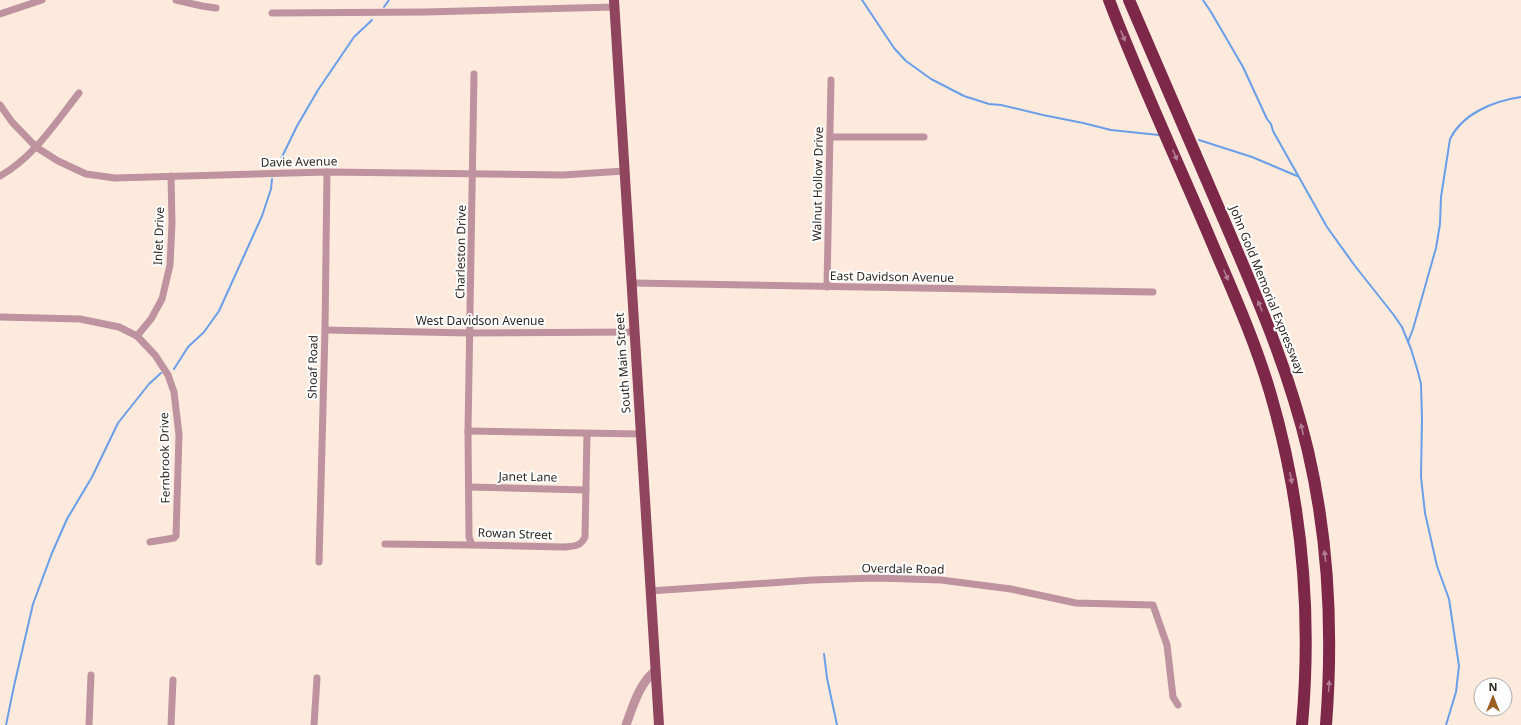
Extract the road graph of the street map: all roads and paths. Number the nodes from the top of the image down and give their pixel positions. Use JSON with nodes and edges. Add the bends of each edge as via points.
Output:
{"nodes":[{"id":1,"x":42,"y":0,"type":"edge"},
{"id":2,"x":176,"y":0,"type":"edge"},
{"id":3,"x":1108,"y":0,"type":"edge"},
{"id":4,"x":1129,"y":0,"type":"edge"},
{"id":5,"x":614,"y":4,"type":"edge"},
{"id":6,"x":216,"y":8,"type":"dead end"},
{"id":7,"x":272,"y":13,"type":"dead end"},
{"id":8,"x":0,"y":14,"type":"edge"},
{"id":9,"x":474,"y":74,"type":"dead end"},
{"id":10,"x":831,"y":80,"type":"dead end"},
{"id":11,"x":79,"y":92,"type":"dead end"},
{"id":12,"x":0,"y":105,"type":"edge"},
{"id":13,"x":830,"y":137,"type":"junction"},
{"id":14,"x":924,"y":137,"type":"dead end"},
{"id":15,"x":36,"y":147,"type":"junction"},
{"id":16,"x":624,"y":171,"type":"junction"},
{"id":17,"x":327,"y":172,"type":"junction"},
{"id":18,"x":473,"y":174,"type":"junction"},
{"id":19,"x":0,"y":176,"type":"edge"},
{"id":20,"x":171,"y":176,"type":"junction"},
{"id":21,"x":632,"y":283,"type":"junction"},
{"id":22,"x":827,"y":287,"type":"junction"},
{"id":23,"x":1153,"y":292,"type":"dead end"},
{"id":24,"x":0,"y":317,"type":"edge"},
{"id":25,"x":325,"y":330,"type":"junction"},
{"id":26,"x":470,"y":332,"type":"junction"},
{"id":27,"x":634,"y":332,"type":"junction"},
{"id":28,"x":137,"y":336,"type":"junction"},
{"id":29,"x":468,"y":431,"type":"junction"},
{"id":30,"x":587,"y":434,"type":"junction"},
{"id":31,"x":641,"y":434,"type":"junction"},
{"id":32,"x":469,"y":487,"type":"junction"},
{"id":33,"x":586,"y":490,"type":"junction"},
{"id":34,"x":150,"y":542,"type":"dead end"},
{"id":35,"x":385,"y":544,"type":"dead end"},
{"id":36,"x":472,"y":545,"type":"junction"},
{"id":37,"x":319,"y":562,"type":"dead end"},
{"id":38,"x":650,"y":591,"type":"junction"},
{"id":39,"x":655,"y":671,"type":"junction"},
{"id":40,"x":91,"y":675,"type":"dead end"},
{"id":41,"x":316,"y":678,"type":"dead end"},
{"id":42,"x":173,"y":680,"type":"dead end"},
{"id":43,"x":1178,"y":705,"type":"dead end"},
{"id":44,"x":89,"y":725,"type":"edge"},
{"id":45,"x":171,"y":725,"type":"edge"},
{"id":46,"x":314,"y":725,"type":"edge"},
{"id":47,"x":626,"y":725,"type":"edge"},
{"id":48,"x":659,"y":725,"type":"edge"},
{"id":49,"x":1302,"y":725,"type":"edge"},
{"id":50,"x":1326,"y":725,"type":"edge"}],
"edges":[{"from":1,"to":8,"type":"street"},
{"from":2,"to":6,"type":"street"},
{"from":3,"to":49,"type":"highway","one_way":true,"via":[[1229,282],[1270,391],[1294,493],[1303,568],[1307,628]]},
{"from":50,"to":4,"type":"highway","name":"John Gold Memorial Expressway","one_way":true,"via":[[1330,679],[1326,559],[1317,497],[1295,402],[1279,352],[1238,251]]},
{"from":5,"to":7,"type":"street","via":[[425,12]]},
{"from":5,"to":16,"type":"main road","name":"South Main Street"},
{"from":9,"to":18,"type":"street","name":"Charleston Drive"},
{"from":10,"to":13,"type":"street","name":"Walnut Hollow Drive"},
{"from":11,"to":15,"type":"street"},
{"from":12,"to":15,"type":"street","name":"Davie Avenue"},
{"from":13,"to":14,"type":"street"},
{"from":13,"to":22,"type":"street","name":"Walnut Hollow Drive"},
{"from":15,"to":19,"type":"street"},
{"from":15,"to":20,"type":"street","name":"Davie Avenue","via":[[58,162],[86,174],[115,178]]},
{"from":16,"to":18,"type":"street","name":"Davie Avenue"},
{"from":16,"to":21,"type":"main road","name":"South Main Street"},
{"from":17,"to":18,"type":"street","name":"Davie Avenue"},
{"from":17,"to":20,"type":"street","name":"Davie Avenue"},
{"from":17,"to":25,"type":"street","name":"Shoaf Road"},
{"from":18,"to":26,"type":"street","name":"Charleston Drive"},
{"from":20,"to":28,"type":"street","name":"Inlet Drive","via":[[170,265],[162,300]]},
{"from":21,"to":22,"type":"street","name":"East Davidson Avenue"},
{"from":21,"to":27,"type":"main road","name":"South Main Street"},
{"from":22,"to":23,"type":"street","name":"East Davidson Avenue"},
{"from":24,"to":28,"type":"street","name":"Fernbrook Drive","via":[[80,319],[119,327]]},
{"from":25,"to":26,"type":"street","name":"West Davidson Avenue"},
{"from":25,"to":37,"type":"street","name":"Shoaf Road"},
{"from":26,"to":27,"type":"street","name":"West Davidson Avenue"},
{"from":26,"to":29,"type":"street","name":"Charleston Drive"},
{"from":27,"to":31,"type":"main road","name":"South Main Street"},
{"from":28,"to":34,"type":"street","name":"Fernbrook Drive","via":[[155,355],[172,383],[179,434],[176,536]]},
{"from":29,"to":30,"type":"street"},
{"from":29,"to":32,"type":"street","name":"Rowan Street"},
{"from":30,"to":31,"type":"street"},
{"from":30,"to":33,"type":"street","name":"Rowan Street"},
{"from":31,"to":38,"type":"main road","name":"South Main Street"},
{"from":32,"to":33,"type":"street","name":"Janet Lane"},
{"from":32,"to":36,"type":"street","name":"Rowan Street","via":[[469,537]]},
{"from":33,"to":36,"type":"street","name":"Rowan Street","via":[[585,537],[577,546]]},
{"from":35,"to":36,"type":"street"},
{"from":38,"to":39,"type":"main road","name":"South Main Street"},
{"from":38,"to":43,"type":"street","name":"Overdale Road","via":[[876,578],[941,580],[1076,603],[1153,605],[1167,645],[1173,697]]},
{"from":39,"to":47,"type":"street","via":[[642,686]]},
{"from":39,"to":48,"type":"main road","name":"South Main Street"},
{"from":40,"to":44,"type":"street"},
{"from":41,"to":46,"type":"street"},
{"from":42,"to":45,"type":"street"}]}
